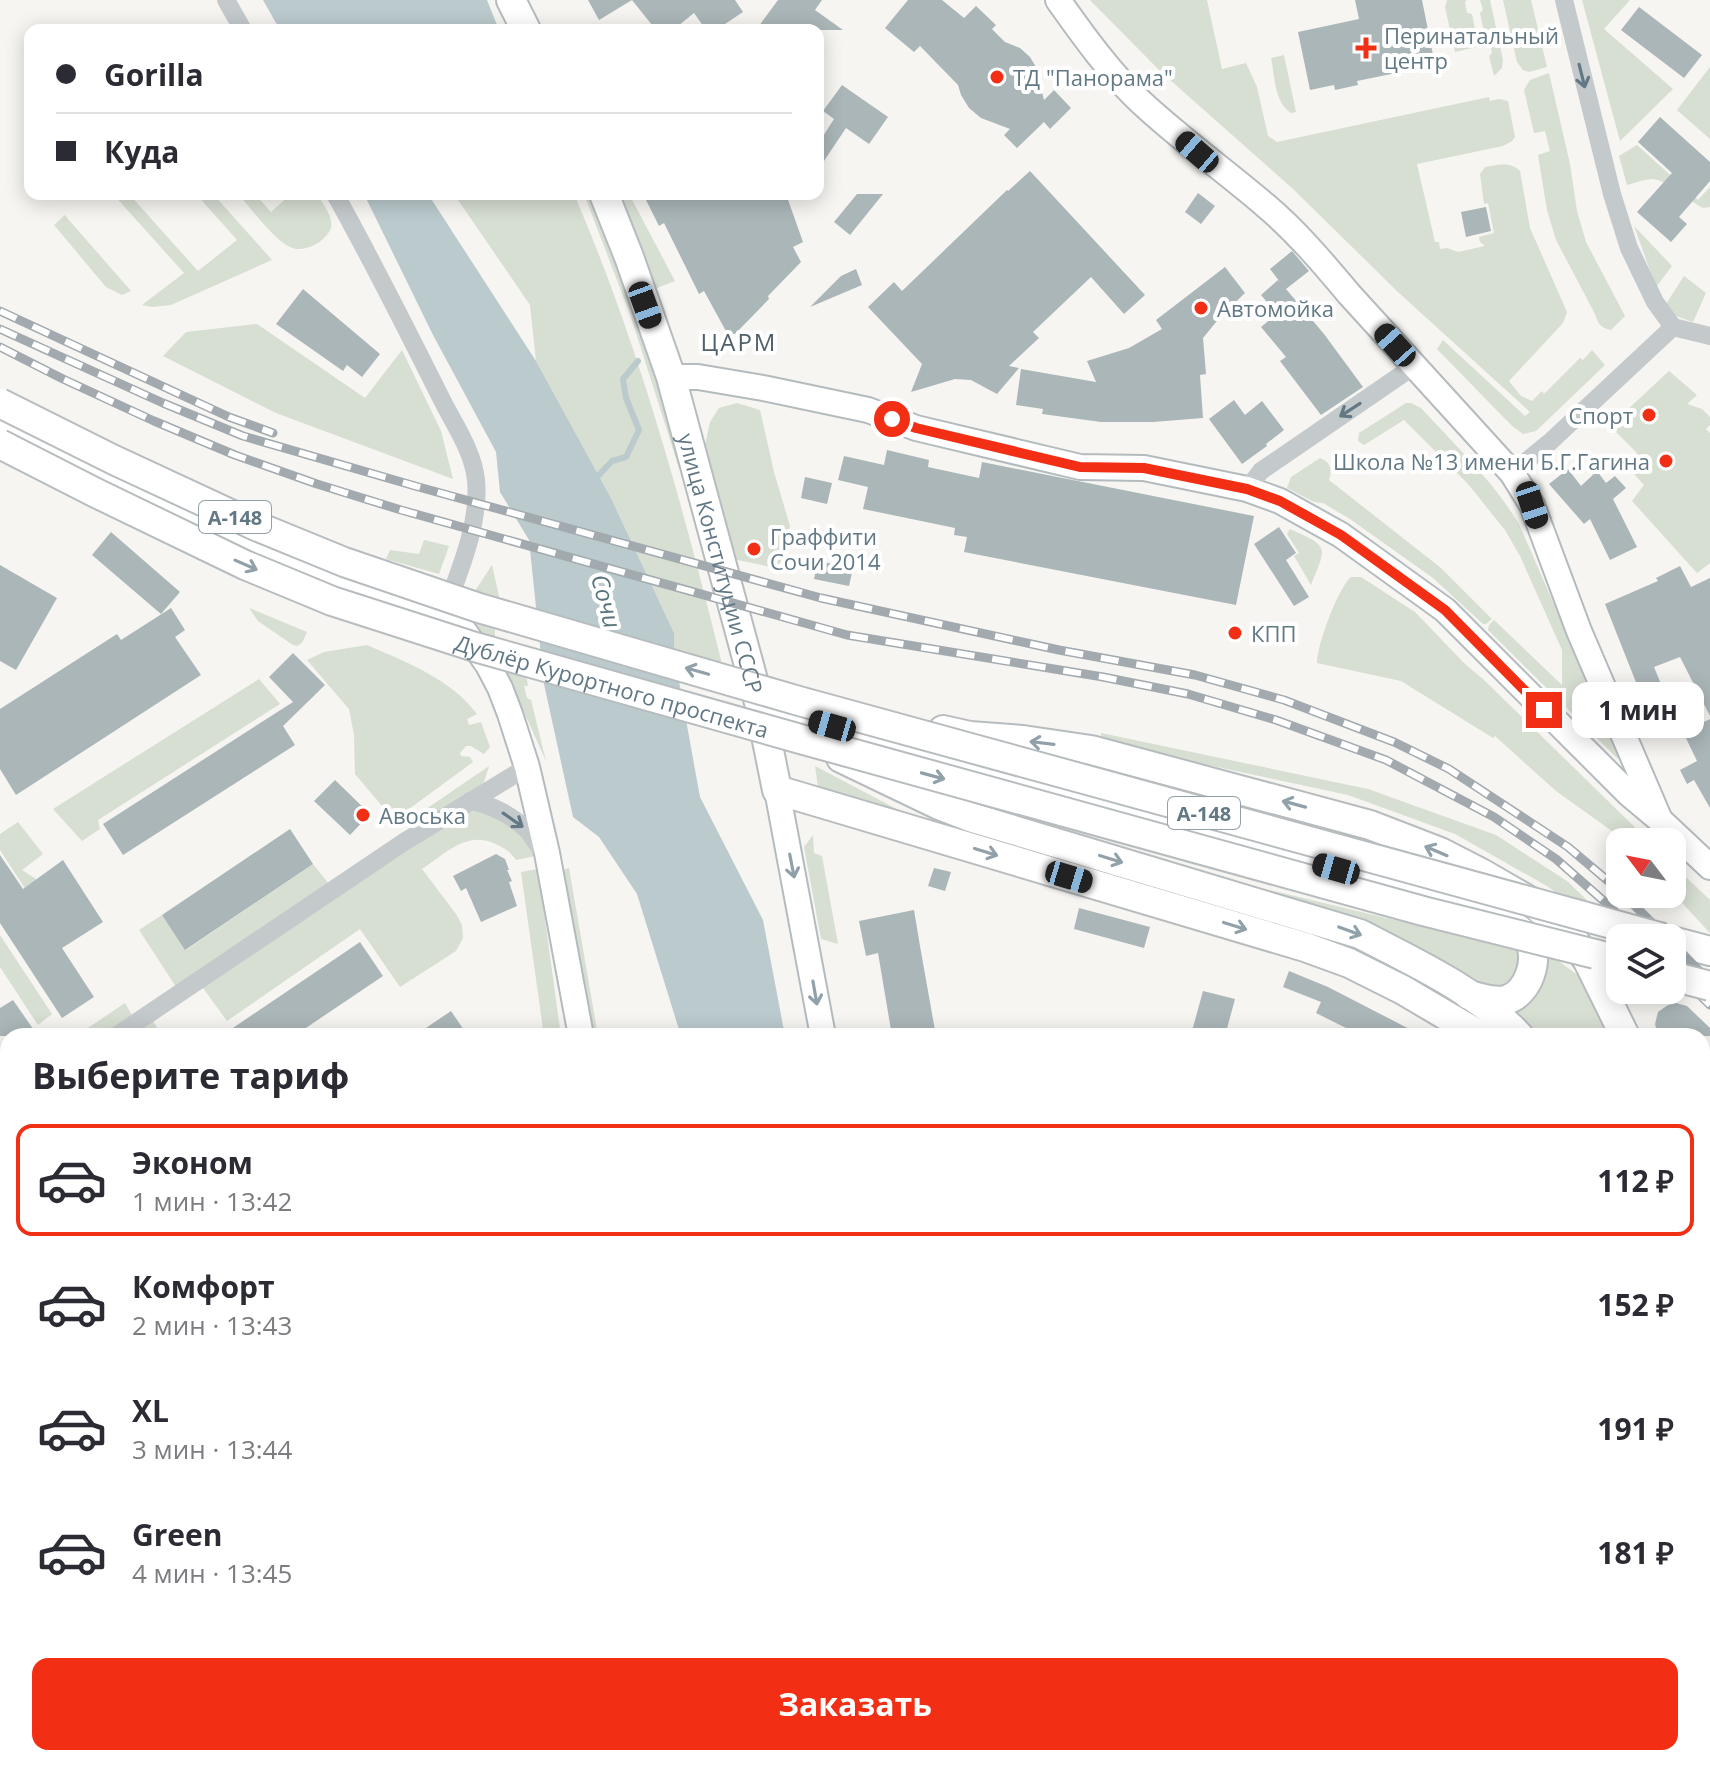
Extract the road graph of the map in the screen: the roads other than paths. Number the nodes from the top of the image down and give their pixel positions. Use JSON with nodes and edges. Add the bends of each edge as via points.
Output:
{"nodes":[{"id":1,"x":226,"y":0,"type":"edge"},
{"id":2,"x":511,"y":0,"type":"edge"},
{"id":3,"x":1058,"y":0,"type":"edge"},
{"id":4,"x":1564,"y":0,"type":"edge"},
{"id":5,"x":240,"y":24,"type":"edge"},
{"id":6,"x":523,"y":24,"type":"edge"},
{"id":7,"x":338,"y":200,"type":"edge"},
{"id":8,"x":606,"y":200,"type":"edge"},
{"id":9,"x":1673,"y":327,"type":"junction"},
{"id":10,"x":1710,"y":336,"type":"edge"},
{"id":11,"x":1414,"y":366,"type":"junction"},
{"id":12,"x":671,"y":377,"type":"junction"},
{"id":13,"x":0,"y":403,"type":"edge"},
{"id":14,"x":0,"y":424,"type":"edge"},
{"id":15,"x":0,"y":444,"type":"edge"},
{"id":16,"x":1512,"y":473,"type":"junction"},
{"id":17,"x":1247,"y":489,"type":"junction"},
{"id":18,"x":444,"y":615,"type":"junction"},
{"id":19,"x":799,"y":701,"type":"junction"},
{"id":20,"x":760,"y":706,"type":"junction"},
{"id":21,"x":804,"y":740,"type":"junction"},
{"id":22,"x":527,"y":767,"type":"junction"},
{"id":23,"x":777,"y":790,"type":"junction"},
{"id":24,"x":470,"y":801,"type":"junction"},
{"id":25,"x":1660,"y":820,"type":"junction"},
{"id":26,"x":547,"y":853,"type":"junction"},
{"id":27,"x":1707,"y":864,"type":"edge"},
{"id":28,"x":1494,"y":915,"type":"junction"},
{"id":29,"x":1612,"y":924,"type":"edge"},
{"id":30,"x":1572,"y":937,"type":"junction"},
{"id":31,"x":1686,"y":945,"type":"edge"},
{"id":32,"x":1710,"y":951,"type":"edge"},
{"id":33,"x":1606,"y":957,"type":"edge"},
{"id":34,"x":1686,"y":980,"type":"edge"},
{"id":35,"x":1710,"y":986,"type":"edge"},
{"id":36,"x":1469,"y":995,"type":"junction"},
{"id":37,"x":128,"y":1028,"type":"edge"},
{"id":38,"x":580,"y":1028,"type":"edge"},
{"id":39,"x":822,"y":1028,"type":"edge"},
{"id":40,"x":1467,"y":1028,"type":"edge"},
{"id":41,"x":1510,"y":1028,"type":"edge"},
{"id":42,"x":1621,"y":1028,"type":"edge"}],
"edges":[{"from":1,"to":5,"type":"street"},
{"from":2,"to":6,"type":"main road"},
{"from":3,"to":11,"type":"main road","via":[[1140,102],[1267,206]]},
{"from":4,"to":9,"type":"street","one_way":true,"via":[[1629,248]]},
{"from":7,"to":18,"type":"street","via":[[468,449],[476,480],[470,535]]},
{"from":8,"to":12,"type":"main road","name":"улица Конституции СССР"},
{"from":9,"to":10,"type":"street"},
{"from":9,"to":16,"type":"street"},
{"from":11,"to":16,"type":"main road"},
{"from":11,"to":17,"type":"street","one_way":true,"via":[[1261,471]]},
{"from":12,"to":17,"type":"main road","via":[[723,380],[868,410],[916,428],[1080,467],[1144,468]]},
{"from":12,"to":20,"type":"main road","name":"улица Конституции СССР"},
{"from":19,"to":13,"type":"main road","name":"Дублёр Курортного проспекта","number":"А-148","one_way":true,"bridge":true,"via":[[479,608],[344,562],[256,526]]},
{"from":14,"to":18,"type":"main road","via":[[258,548]]},
{"from":15,"to":21,"type":"main road","name":"Дублёр Курортного проспекта","number":"А-148","one_way":true,"bridge":true,"via":[[231,558],[332,601]]},
{"from":16,"to":25,"type":"main road","via":[[1532,505]]},
{"from":17,"to":25,"type":"main road","via":[[1341,535],[1445,610]]},
{"from":18,"to":22,"type":"main road","via":[[462,628],[488,665]]},
{"from":19,"to":29,"type":"main road","name":"Дублёр Курортного проспекта","number":"А-148","bridge":true},
{"from":30,"to":19,"type":"main road","number":"А-148","one_way":true,"bridge":true,"via":[[1533,903],[1481,873],[1370,825],[1091,750],[970,736]]},
{"from":20,"to":23,"type":"main road","name":"улица Конституции СССР"},
{"from":20,"to":28,"type":"main road","number":"А-148"},
{"from":21,"to":33,"type":"main road","name":"Дублёр Курортного проспекта","number":"А-148","one_way":true,"bridge":true},
{"from":21,"to":36,"type":"main road","number":"А-148","one_way":true,"bridge":true,"via":[[970,817],[1360,934]]},
{"from":22,"to":24,"type":"street"},
{"from":22,"to":26,"type":"main road"},
{"from":23,"to":39,"type":"main road","name":"улица Конституции СССР","one_way":true},
{"from":23,"to":40,"type":"main road","one_way":true,"via":[[1305,947],[1349,963]]},
{"from":24,"to":26,"type":"street","one_way":true,"via":[[506,815]]},
{"from":24,"to":37,"type":"street"},
{"from":25,"to":27,"type":"main road"},
{"from":26,"to":38,"type":"main road"},
{"from":28,"to":30,"type":"main road","number":"А-148"},
{"from":28,"to":36,"type":"main road","number":"А-148","via":[[1528,938],[1532,971],[1512,998],[1493,1001]]},
{"from":30,"to":42,"type":"main road","number":"А-148"},
{"from":31,"to":32,"type":"main road"},
{"from":34,"to":35,"type":"main road","bridge":true},
{"from":36,"to":41,"type":"main road","number":"А-148"}]}
